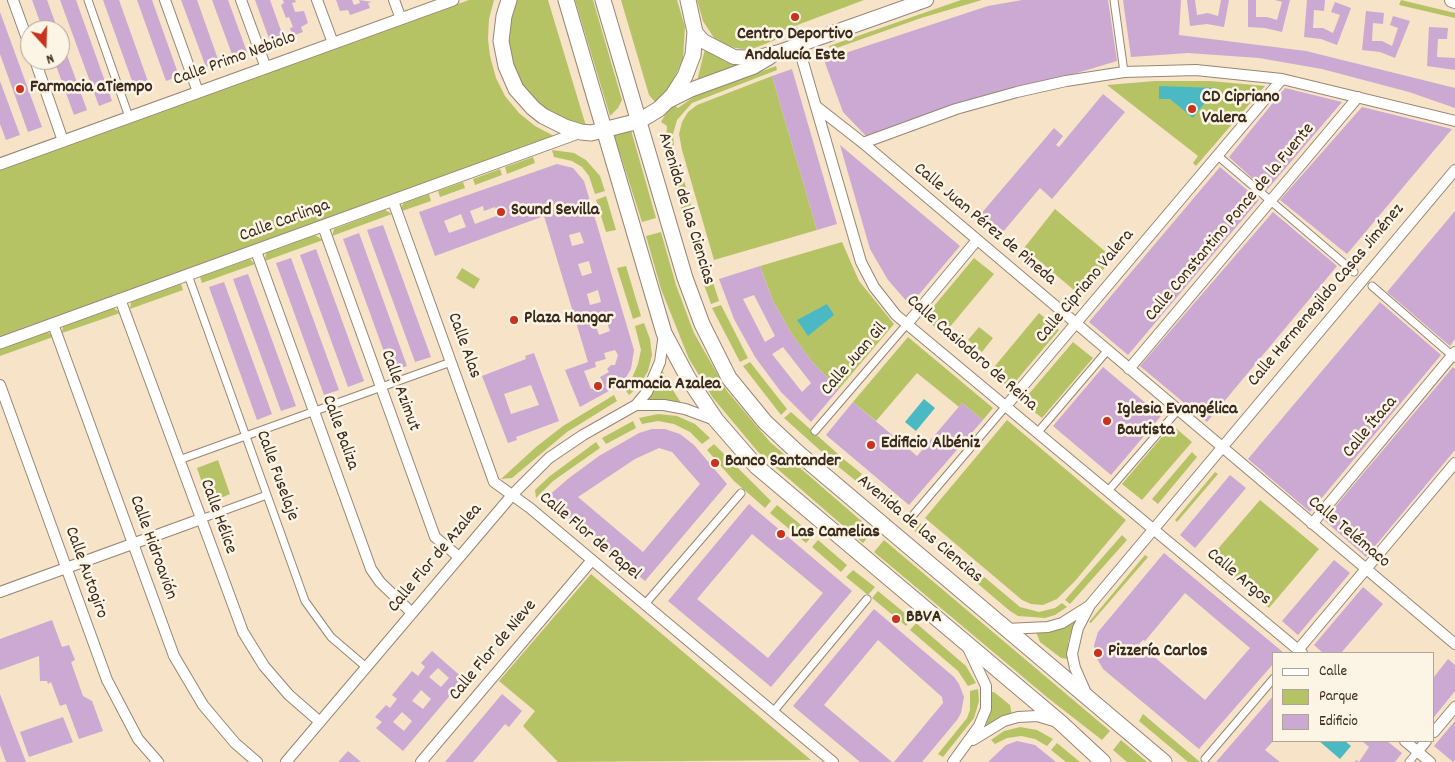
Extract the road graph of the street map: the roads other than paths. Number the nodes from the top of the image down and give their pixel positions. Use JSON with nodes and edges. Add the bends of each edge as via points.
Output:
{"nodes":[{"id":1,"x":13,"y":0,"type":"edge"},
{"id":2,"x":88,"y":0,"type":"edge"},
{"id":3,"x":165,"y":0,"type":"edge"},
{"id":4,"x":241,"y":0,"type":"edge"},
{"id":5,"x":317,"y":0,"type":"edge"},
{"id":6,"x":394,"y":0,"type":"edge"},
{"id":7,"x":453,"y":0,"type":"edge"},
{"id":8,"x":509,"y":0,"type":"edge"},
{"id":9,"x":566,"y":0,"type":"edge"},
{"id":10,"x":603,"y":0,"type":"edge"},
{"id":11,"x":688,"y":0,"type":"edge"},
{"id":12,"x":926,"y":0,"type":"edge"},
{"id":13,"x":1114,"y":0,"type":"edge"},
{"id":14,"x":401,"y":19,"type":"junction"},
{"id":15,"x":20,"y":20,"type":"edge"},
{"id":16,"x":695,"y":32,"type":"junction"},
{"id":17,"x":333,"y":43,"type":"junction"},
{"id":18,"x":798,"y":45,"type":"junction"},
{"id":19,"x":779,"y":52,"type":"junction"},
{"id":20,"x":266,"y":68,"type":"junction"},
{"id":21,"x":39,"y":70,"type":"edge"},
{"id":22,"x":1124,"y":72,"type":"junction"},
{"id":23,"x":1282,"y":79,"type":"junction"},
{"id":24,"x":198,"y":92,"type":"junction"},
{"id":25,"x":1358,"y":97,"type":"junction"},
{"id":26,"x":666,"y":103,"type":"junction"},
{"id":27,"x":817,"y":108,"type":"junction"},
{"id":28,"x":129,"y":117,"type":"junction"},
{"id":29,"x":639,"y":121,"type":"junction"},
{"id":30,"x":1455,"y":121,"type":"edge"},
{"id":31,"x":604,"y":131,"type":"junction"},
{"id":32,"x":581,"y":132,"type":"junction"},
{"id":33,"x":64,"y":141,"type":"junction"},
{"id":34,"x":863,"y":143,"type":"junction"},
{"id":35,"x":1218,"y":156,"type":"junction"},
{"id":36,"x":0,"y":164,"type":"edge"},
{"id":37,"x":1455,"y":170,"type":"edge"},
{"id":38,"x":393,"y":201,"type":"junction"},
{"id":39,"x":1271,"y":201,"type":"junction"},
{"id":40,"x":323,"y":226,"type":"junction"},
{"id":41,"x":977,"y":240,"type":"junction"},
{"id":42,"x":256,"y":251,"type":"junction"},
{"id":43,"x":1354,"y":272,"type":"dead end"},
{"id":44,"x":188,"y":275,"type":"junction"},
{"id":45,"x":1372,"y":286,"type":"dead end"},
{"id":46,"x":120,"y":300,"type":"junction"},
{"id":47,"x":53,"y":324,"type":"junction"},
{"id":48,"x":907,"y":324,"type":"junction"},
{"id":49,"x":1076,"y":324,"type":"junction"},
{"id":50,"x":664,"y":333,"type":"junction"},
{"id":51,"x":0,"y":343,"type":"edge"},
{"id":52,"x":1107,"y":351,"type":"junction"},
{"id":53,"x":1454,"y":356,"type":"edge"},
{"id":54,"x":451,"y":362,"type":"junction"},
{"id":55,"x":1129,"y":369,"type":"junction"},
{"id":56,"x":0,"y":385,"type":"edge"},
{"id":57,"x":381,"y":387,"type":"junction"},
{"id":58,"x":636,"y":405,"type":"junction"},
{"id":59,"x":1006,"y":406,"type":"junction"},
{"id":60,"x":1178,"y":410,"type":"junction"},
{"id":61,"x":314,"y":411,"type":"junction"},
{"id":62,"x":716,"y":420,"type":"junction"},
{"id":63,"x":815,"y":431,"type":"dead end"},
{"id":64,"x":1038,"y":432,"type":"junction"},
{"id":65,"x":246,"y":436,"type":"junction"},
{"id":66,"x":1221,"y":446,"type":"junction"},
{"id":67,"x":179,"y":460,"type":"junction"},
{"id":68,"x":1455,"y":463,"type":"edge"},
{"id":69,"x":1108,"y":491,"type":"junction"},
{"id":70,"x":741,"y":493,"type":"dead end"},
{"id":71,"x":513,"y":494,"type":"junction"},
{"id":72,"x":267,"y":495,"type":"junction"},
{"id":73,"x":914,"y":514,"type":"dead end"},
{"id":74,"x":201,"y":519,"type":"junction"},
{"id":75,"x":1312,"y":524,"type":"junction"},
{"id":76,"x":1153,"y":528,"type":"junction"},
{"id":77,"x":133,"y":544,"type":"junction"},
{"id":78,"x":459,"y":557,"type":"junction"},
{"id":79,"x":592,"y":560,"type":"junction"},
{"id":80,"x":66,"y":568,"type":"junction"},
{"id":81,"x":1366,"y":569,"type":"junction"},
{"id":82,"x":0,"y":592,"type":"edge"},
{"id":83,"x":867,"y":599,"type":"dead end"},
{"id":84,"x":644,"y":604,"type":"junction"},
{"id":85,"x":1090,"y":605,"type":"junction"},
{"id":86,"x":412,"y":613,"type":"junction"},
{"id":87,"x":1006,"y":629,"type":"junction"},
{"id":88,"x":964,"y":641,"type":"junction"},
{"id":89,"x":1455,"y":644,"type":"edge"},
{"id":90,"x":1298,"y":652,"type":"edge"},
{"id":91,"x":366,"y":667,"type":"junction"},
{"id":92,"x":1272,"y":680,"type":"edge"},
{"id":93,"x":1088,"y":698,"type":"junction"},
{"id":94,"x":1455,"y":707,"type":"edge"},
{"id":95,"x":773,"y":712,"type":"junction"},
{"id":96,"x":320,"y":722,"type":"junction"},
{"id":97,"x":1061,"y":723,"type":"junction"},
{"id":98,"x":1435,"y":731,"type":"edge"},
{"id":99,"x":1406,"y":742,"type":"edge"},
{"id":100,"x":1425,"y":742,"type":"edge"},
{"id":101,"x":965,"y":748,"type":"junction"},
{"id":102,"x":1418,"y":751,"type":"junction"},
{"id":103,"x":1205,"y":759,"type":"dead end"},
{"id":104,"x":826,"y":760,"type":"edge"},
{"id":105,"x":158,"y":762,"type":"edge"},
{"id":106,"x":258,"y":762,"type":"edge"},
{"id":107,"x":286,"y":762,"type":"edge"},
{"id":108,"x":421,"y":762,"type":"edge"},
{"id":109,"x":953,"y":762,"type":"edge"},
{"id":110,"x":1103,"y":762,"type":"edge"},
{"id":111,"x":1164,"y":762,"type":"edge"},
{"id":112,"x":1409,"y":762,"type":"edge"},
{"id":113,"x":1430,"y":762,"type":"edge"}],
"edges":[{"from":1,"to":15,"type":"street"},
{"from":2,"to":28,"type":"street"},
{"from":3,"to":24,"type":"street"},
{"from":4,"to":20,"type":"street"},
{"from":5,"to":17,"type":"street"},
{"from":6,"to":14,"type":"street"},
{"from":7,"to":14,"type":"street","name":"Calle Primo Nebiolo"},
{"from":8,"to":32,"type":"main road","name":"Avenida de las Ciencias","via":[[501,41],[510,78],[524,99],[538,112]]},
{"from":9,"to":31,"type":"main road"},
{"from":10,"to":29,"type":"main road","name":"Avenida de las Ciencias"},
{"from":11,"to":16,"type":"main road","name":"Avenida de las Ciencias"},
{"from":12,"to":18,"type":"main road"},
{"from":13,"to":22,"type":"street"},
{"from":14,"to":17,"type":"street","name":"Calle Primo Nebiolo"},
{"from":16,"to":19,"type":"main road","via":[[703,41],[734,56],[754,58]]},
{"from":16,"to":26,"type":"main road","name":"Avenida de las Ciencias","via":[[693,55],[685,76]]},
{"from":17,"to":20,"type":"street","name":"Calle Primo Nebiolo"},
{"from":18,"to":19,"type":"main road"},
{"from":18,"to":27,"type":"street","name":"Calle Casiodoro de Reina"},
{"from":19,"to":26,"type":"main road","via":[[753,68],[690,90]]},
{"from":20,"to":24,"type":"street","name":"Calle Primo Nebiolo"},
{"from":21,"to":33,"type":"street"},
{"from":22,"to":23,"type":"street","via":[[1196,70]]},
{"from":22,"to":34,"type":"street","via":[[1017,92],[956,109]]},
{"from":23,"to":25,"type":"street"},
{"from":23,"to":35,"type":"street","name":"Calle Cipriano Valera"},
{"from":24,"to":28,"type":"street","name":"Calle Primo Nebiolo"},
{"from":25,"to":30,"type":"street"},
{"from":25,"to":39,"type":"street","name":"Calle Constantino Ponce de la Fuente"},
{"from":26,"to":29,"type":"main road","name":"Avenida de las Ciencias"},
{"from":27,"to":34,"type":"street","name":"Calle Juan Pérez de Pineda"},
{"from":27,"to":48,"type":"street","name":"Calle Casiodoro de Reina","via":[[861,262],[874,286]]},
{"from":28,"to":33,"type":"street","name":"Calle Primo Nebiolo"},
{"from":29,"to":31,"type":"main road","name":"Avenida de las Ciencias"},
{"from":29,"to":87,"type":"main road","name":"Avenida de las Ciencias","via":[[685,278],[702,324],[729,378],[765,422],[797,452]]},
{"from":31,"to":32,"type":"main road","name":"Avenida de las Ciencias"},
{"from":31,"to":50,"type":"main road"},
{"from":32,"to":38,"type":"street","name":"Calle Carlinga"},
{"from":33,"to":36,"type":"street","name":"Calle Primo Nebiolo"},
{"from":34,"to":41,"type":"street","name":"Calle Juan Pérez de Pineda"},
{"from":35,"to":39,"type":"street"},
{"from":35,"to":49,"type":"street","name":"Calle Cipriano Valera"},
{"from":37,"to":66,"type":"street","name":"Calle Hermenegildo Casas Jiménez"},
{"from":38,"to":40,"type":"street","name":"Calle Carlinga"},
{"from":38,"to":54,"type":"street","name":"Calle Alas"},
{"from":39,"to":43,"type":"street"},
{"from":39,"to":55,"type":"street","name":"Calle Constantino Ponce de la Fuente"},
{"from":40,"to":42,"type":"street","name":"Calle Carlinga"},
{"from":40,"to":57,"type":"street","name":"Calle Azimut"},
{"from":41,"to":48,"type":"street","name":"Calle Juan Gil"},
{"from":41,"to":49,"type":"street","name":"Calle Juan Pérez de Pineda"},
{"from":42,"to":44,"type":"street","name":"Calle Carlinga"},
{"from":42,"to":61,"type":"street","name":"Calle Baliza"},
{"from":44,"to":46,"type":"street","name":"Calle Carlinga"},
{"from":44,"to":65,"type":"street","name":"Calle Fuselaje"},
{"from":45,"to":53,"type":"street"},
{"from":46,"to":47,"type":"street","name":"Calle Carlinga"},
{"from":46,"to":67,"type":"street","name":"Calle Hélice"},
{"from":47,"to":51,"type":"street","name":"Calle Carlinga"},
{"from":47,"to":77,"type":"street","name":"Calle Hidroavión"},
{"from":48,"to":59,"type":"street","name":"Calle Casiodoro de Reina"},
{"from":48,"to":63,"type":"street","name":"Calle Juan Gil"},
{"from":49,"to":52,"type":"street","name":"Calle Juan Pérez de Pineda"},
{"from":49,"to":59,"type":"street","name":"Calle Cipriano Valera"},
{"from":50,"to":58,"type":"street","via":[[657,370],[648,392]]},
{"from":50,"to":62,"type":"main road"},
{"from":52,"to":55,"type":"street","name":"Calle Juan Pérez de Pineda"},
{"from":52,"to":64,"type":"street"},
{"from":53,"to":75,"type":"street","name":"Calle Ítaca"},
{"from":54,"to":57,"type":"street"},
{"from":54,"to":71,"type":"street","name":"Calle Alas","via":[[494,482]]},
{"from":55,"to":60,"type":"street","name":"Calle Juan Pérez de Pineda"},
{"from":56,"to":80,"type":"street","name":"Calle Autogiro"},
{"from":57,"to":61,"type":"street"},
{"from":57,"to":78,"type":"street","name":"Calle Azimut","via":[[435,537]]},
{"from":58,"to":62,"type":"street","via":[[664,405]]},
{"from":58,"to":71,"type":"street","name":"Calle Flor de Azalea","via":[[549,458]]},
{"from":59,"to":64,"type":"street","name":"Calle Casiodoro de Reina"},
{"from":59,"to":73,"type":"street","name":"Calle Cipriano Valera"},
{"from":60,"to":66,"type":"street","name":"Calle Juan Pérez de Pineda"},
{"from":60,"to":69,"type":"street"},
{"from":61,"to":65,"type":"street"},
{"from":61,"to":86,"type":"street","name":"Calle Baliza","via":[[371,569]]},
{"from":62,"to":88,"type":"main road","via":[[756,466]]},
{"from":64,"to":69,"type":"street","name":"Calle Casiodoro de Reina"},
{"from":65,"to":67,"type":"street"},
{"from":65,"to":72,"type":"street","name":"Calle Fuselaje"},
{"from":66,"to":75,"type":"street","name":"Calle Telémaco"},
{"from":66,"to":76,"type":"street","name":"Calle Hermenegildo Casas Jiménez"},
{"from":67,"to":74,"type":"street","name":"Calle Hélice"},
{"from":68,"to":81,"type":"street"},
{"from":69,"to":76,"type":"street","name":"Calle Casiodoro de Reina"},
{"from":70,"to":84,"type":"street","name":"Calle Flor de Papel"},
{"from":71,"to":78,"type":"street","name":"Calle Flor de Azalea"},
{"from":71,"to":79,"type":"street","name":"Calle Flor de Papel"},
{"from":72,"to":74,"type":"street"},
{"from":72,"to":91,"type":"street","name":"Calle Fuselaje","via":[[306,601],[331,637]]},
{"from":74,"to":77,"type":"street"},
{"from":74,"to":96,"type":"street","name":"Calle Hélice","via":[[243,632],[264,666],[289,695]]},
{"from":75,"to":81,"type":"street","name":"Calle Telémaco"},
{"from":76,"to":85,"type":"street","name":"Calle Hermenegildo Casas Jiménez"},
{"from":76,"to":90,"type":"street","name":"Calle Argos"},
{"from":77,"to":80,"type":"street"},
{"from":77,"to":106,"type":"street","name":"Calle Hidroavión","via":[[174,656],[203,705],[235,743]]},
{"from":78,"to":86,"type":"street","name":"Calle Flor de Azalea"},
{"from":79,"to":84,"type":"street","name":"Calle Flor de Papel"},
{"from":79,"to":108,"type":"street","name":"Calle Flor de Nieve"},
{"from":80,"to":82,"type":"street"},
{"from":80,"to":105,"type":"street","name":"Calle Autogiro","via":[[107,680],[138,739]]},
{"from":81,"to":89,"type":"street","name":"Calle Telémaco"},
{"from":81,"to":90,"type":"street"},
{"from":83,"to":95,"type":"street"},
{"from":84,"to":95,"type":"street","name":"Calle Flor de Papel"},
{"from":85,"to":87,"type":"street","name":"Calle Hermenegildo Casas Jiménez","via":[[1055,625]]},
{"from":85,"to":93,"type":"street","name":"Calle Hermenegildo Casas Jiménez","via":[[1078,628],[1072,654]]},
{"from":86,"to":91,"type":"street","name":"Calle Flor de Azalea"},
{"from":87,"to":93,"type":"main road","name":"Avenida de las Ciencias"},
{"from":88,"to":97,"type":"main road"},
{"from":88,"to":101,"type":"street","via":[[981,672],[987,697],[979,726]]},
{"from":91,"to":96,"type":"street","name":"Calle Flor de Azalea"},
{"from":92,"to":103,"type":"street"},
{"from":93,"to":111,"type":"main road","name":"Avenida de las Ciencias"},
{"from":94,"to":98,"type":"street"},
{"from":95,"to":104,"type":"street","name":"Calle Flor de Papel"},
{"from":96,"to":107,"type":"street","name":"Calle Flor de Azalea"},
{"from":97,"to":101,"type":"street","via":[[1036,716],[1012,719],[980,734]]},
{"from":97,"to":110,"type":"main road"},
{"from":99,"to":102,"type":"street"},
{"from":100,"to":102,"type":"street"},
{"from":101,"to":109,"type":"street"},
{"from":102,"to":112,"type":"street"},
{"from":102,"to":113,"type":"street"}]}
